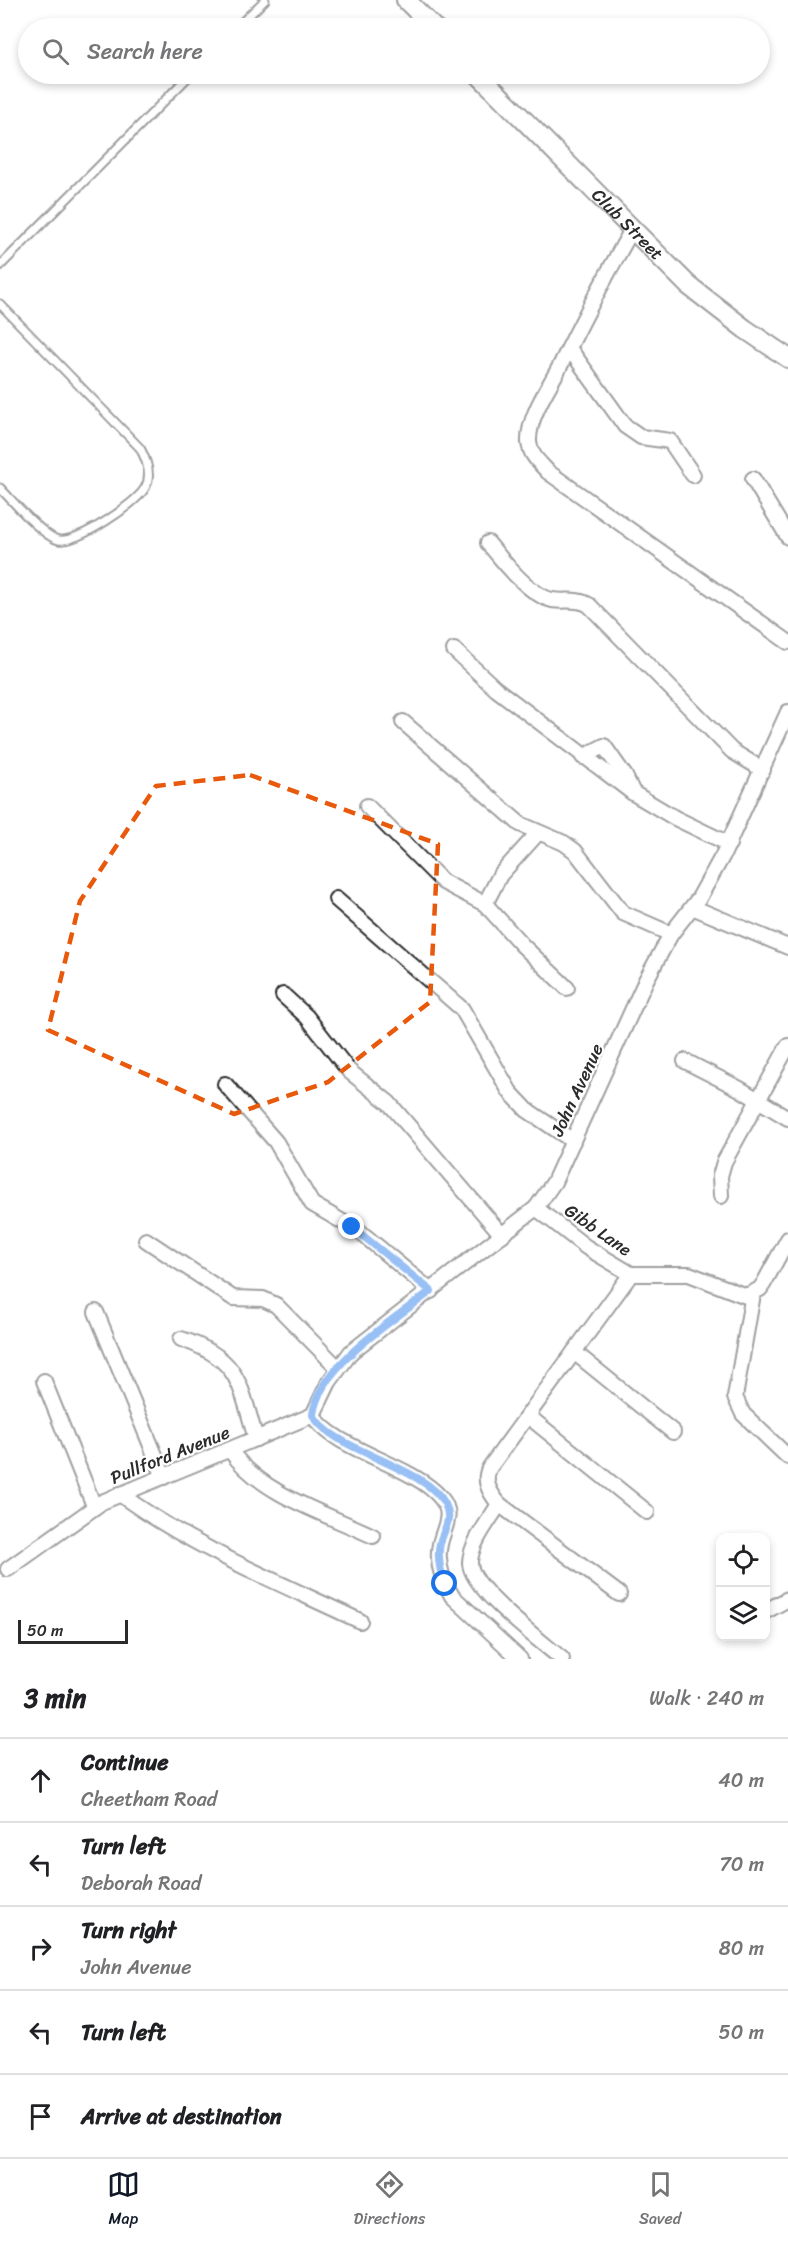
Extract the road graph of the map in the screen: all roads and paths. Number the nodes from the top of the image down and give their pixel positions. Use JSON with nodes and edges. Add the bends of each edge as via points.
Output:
{"nodes":[{"id":1,"x":265,"y":0,"type":"edge"},
{"id":2,"x":406,"y":0,"type":"edge"},
{"id":3,"x":246,"y":18,"type":"edge"},
{"id":4,"x":424,"y":18,"type":"edge"},
{"id":5,"x":181,"y":84,"type":"edge"},
{"id":6,"x":488,"y":84,"type":"edge"},
{"id":7,"x":633,"y":228,"type":"junction"},
{"id":8,"x":0,"y":266,"type":"edge"},
{"id":9,"x":0,"y":304,"type":"edge"},
{"id":10,"x":569,"y":348,"type":"junction"},
{"id":11,"x":788,"y":358,"type":"edge"},
{"id":12,"x":693,"y":475,"type":"dead end"},
{"id":13,"x":753,"y":480,"type":"dead end"},
{"id":14,"x":0,"y":488,"type":"edge"},
{"id":15,"x":788,"y":537,"type":"edge"},
{"id":16,"x":488,"y":543,"type":"dead end"},
{"id":17,"x":788,"y":642,"type":"edge"},
{"id":18,"x":453,"y":650,"type":"dead end"},
{"id":19,"x":788,"y":712,"type":"edge"},
{"id":20,"x":403,"y":722,"type":"dead end"},
{"id":21,"x":583,"y":757,"type":"junction"},
{"id":22,"x":763,"y":770,"type":"junction"},
{"id":23,"x":633,"y":793,"type":"junction"},
{"id":24,"x":368,"y":806,"type":"dead end"},
{"id":25,"x":538,"y":833,"type":"junction"},
{"id":26,"x":729,"y":844,"type":"junction"},
{"id":27,"x":336,"y":899,"type":"dead end"},
{"id":28,"x":485,"y":904,"type":"junction"},
{"id":29,"x":692,"y":907,"type":"junction"},
{"id":30,"x":671,"y":934,"type":"junction"},
{"id":31,"x":788,"y":946,"type":"edge"},
{"id":32,"x":567,"y":988,"type":"dead end"},
{"id":33,"x":283,"y":995,"type":"dead end"},
{"id":34,"x":788,"y":1046,"type":"edge"},
{"id":35,"x":685,"y":1061,"type":"dead end"},
{"id":36,"x":225,"y":1084,"type":"dead end"},
{"id":37,"x":758,"y":1101,"type":"junction"},
{"id":38,"x":788,"y":1118,"type":"edge"},
{"id":39,"x":573,"y":1141,"type":"junction"},
{"id":40,"x":721,"y":1196,"type":"dead end"},
{"id":41,"x":536,"y":1208,"type":"junction"},
{"id":42,"x":502,"y":1235,"type":"junction"},
{"id":43,"x":788,"y":1239,"type":"edge"},
{"id":44,"x":146,"y":1240,"type":"dead end"},
{"id":45,"x":631,"y":1274,"type":"junction"},
{"id":46,"x":431,"y":1291,"type":"junction"},
{"id":47,"x":753,"y":1294,"type":"junction"},
{"id":48,"x":96,"y":1312,"type":"dead end"},
{"id":49,"x":181,"y":1339,"type":"dead end"},
{"id":50,"x":574,"y":1352,"type":"junction"},
{"id":51,"x":338,"y":1368,"type":"junction"},
{"id":52,"x":44,"y":1381,"type":"dead end"},
{"id":53,"x":313,"y":1415,"type":"junction"},
{"id":54,"x":528,"y":1416,"type":"junction"},
{"id":55,"x":673,"y":1432,"type":"dead end"},
{"id":56,"x":256,"y":1439,"type":"junction"},
{"id":57,"x":230,"y":1450,"type":"junction"},
{"id":58,"x":788,"y":1457,"type":"edge"},
{"id":59,"x":164,"y":1477,"type":"junction"},
{"id":60,"x":120,"y":1494,"type":"junction"},
{"id":61,"x":499,"y":1504,"type":"junction"},
{"id":62,"x":94,"y":1506,"type":"junction"},
{"id":63,"x":647,"y":1512,"type":"dead end"},
{"id":64,"x":373,"y":1536,"type":"dead end"},
{"id":65,"x":8,"y":1569,"type":"dead end"},
{"id":66,"x":619,"y":1594,"type":"dead end"},
{"id":67,"x":788,"y":1599,"type":"edge"},
{"id":68,"x":770,"y":1608,"type":"edge"},
{"id":69,"x":360,"y":1621,"type":"dead end"},
{"id":70,"x":520,"y":1659,"type":"edge"},
{"id":71,"x":562,"y":1659,"type":"edge"}],
"edges":[{"from":1,"to":3,"type":"lane"},
{"from":2,"to":4,"type":"main road"},
{"from":5,"to":8,"type":"lane"},
{"from":6,"to":7,"type":"main road","name":"Club Street"},
{"from":7,"to":10,"type":"street"},
{"from":7,"to":11,"type":"main road","name":"Club Street","via":[[702,296]]},
{"from":9,"to":14,"type":"lane","via":[[140,448],[149,473],[145,488],[137,496],[80,537],[64,540],[51,537]]},
{"from":10,"to":12,"type":"street","via":[[625,426],[641,437],[670,441]]},
{"from":10,"to":17,"type":"street","via":[[531,428],[529,445],[536,459],[557,479]]},
{"from":13,"to":15,"type":"street"},
{"from":16,"to":22,"type":"street","via":[[509,569],[548,598],[589,605],[726,745]]},
{"from":18,"to":21,"type":"street"},
{"from":19,"to":22,"type":"street","name":"John Avenue"},
{"from":20,"to":25,"type":"street","via":[[520,824]]},
{"from":21,"to":23,"type":"street"},
{"from":21,"to":23,"type":"street","via":[[600,746],[606,748]]},
{"from":22,"to":26,"type":"street","name":"John Avenue"},
{"from":23,"to":26,"type":"street"},
{"from":24,"to":28,"type":"street","via":[[443,882]]},
{"from":25,"to":28,"type":"street","via":[[500,875]]},
{"from":25,"to":30,"type":"street","via":[[564,843],[580,855],[624,913]]},
{"from":26,"to":29,"type":"street","name":"John Avenue"},
{"from":27,"to":39,"type":"street","via":[[462,1009],[510,1092],[527,1110]]},
{"from":28,"to":32,"type":"street"},
{"from":29,"to":30,"type":"street","name":"John Avenue"},
{"from":29,"to":31,"type":"street"},
{"from":30,"to":39,"type":"street","name":"John Avenue"},
{"from":33,"to":42,"type":"street","via":[[307,1017],[349,1071],[389,1102]]},
{"from":34,"to":37,"type":"street"},
{"from":35,"to":37,"type":"street"},
{"from":36,"to":46,"type":"street","via":[[276,1142],[312,1204],[360,1232]]},
{"from":37,"to":38,"type":"street"},
{"from":37,"to":40,"type":"street","via":[[724,1162]]},
{"from":39,"to":41,"type":"street","name":"John Avenue"},
{"from":41,"to":42,"type":"street","name":"John Avenue"},
{"from":41,"to":45,"type":"street","name":"Gibb Lane"},
{"from":42,"to":46,"type":"street","name":"John Avenue"},
{"from":43,"to":47,"type":"street","via":[[764,1283]]},
{"from":44,"to":51,"type":"street","via":[[232,1298],[263,1299],[276,1305]]},
{"from":45,"to":47,"type":"street","name":"Gibb Lane","via":[[689,1274],[740,1295]]},
{"from":45,"to":50,"type":"street"},
{"from":46,"to":51,"type":"street","name":"John Avenue","via":[[362,1343]]},
{"from":47,"to":58,"type":"street","via":[[735,1397],[742,1414]]},
{"from":48,"to":59,"type":"street"},
{"from":49,"to":56,"type":"street","via":[[219,1356],[233,1371]]},
{"from":50,"to":54,"type":"street"},
{"from":50,"to":55,"type":"street"},
{"from":51,"to":53,"type":"street","name":"John Avenue"},
{"from":52,"to":62,"type":"street"},
{"from":53,"to":56,"type":"street","name":"Pullford Avenue"},
{"from":53,"to":70,"type":"street","via":[[344,1440],[430,1487],[445,1504],[448,1525],[440,1543],[439,1560],[445,1584],[452,1596]]},
{"from":54,"to":61,"type":"street","via":[[487,1472],[487,1484]]},
{"from":54,"to":63,"type":"street"},
{"from":56,"to":57,"type":"street","name":"Pullford Avenue"},
{"from":57,"to":59,"type":"street","name":"Pullford Avenue"},
{"from":57,"to":64,"type":"street","via":[[253,1476]]},
{"from":59,"to":60,"type":"street","name":"Pullford Avenue"},
{"from":60,"to":62,"type":"street","name":"Pullford Avenue"},
{"from":60,"to":69,"type":"street","via":[[209,1550]]},
{"from":61,"to":66,"type":"street"},
{"from":61,"to":71,"type":"street","via":[[473,1550],[471,1572],[482,1588]]},
{"from":62,"to":65,"type":"street","name":"Pullford Avenue"},
{"from":67,"to":68,"type":"street"}]}
